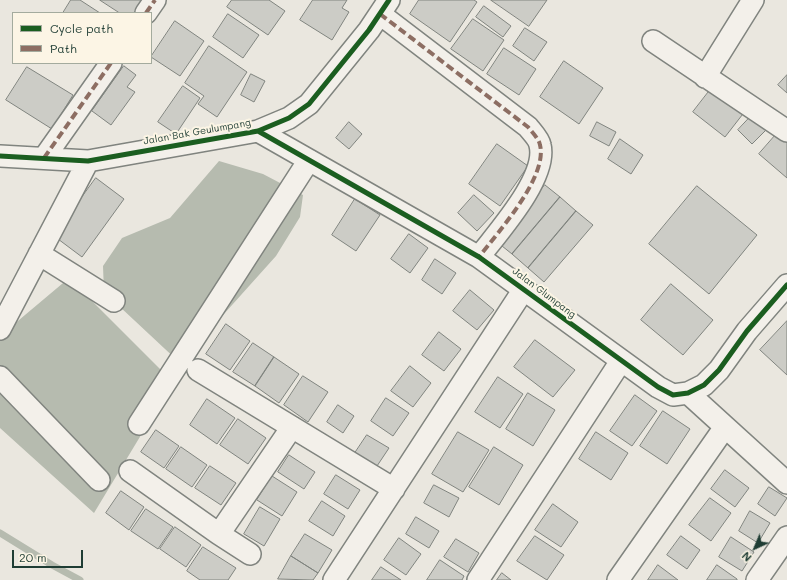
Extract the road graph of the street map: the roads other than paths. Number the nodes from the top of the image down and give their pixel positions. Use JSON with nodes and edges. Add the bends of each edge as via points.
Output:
{"nodes":[{"id":1,"x":155,"y":0,"type":"edge"},
{"id":2,"x":753,"y":0,"type":"edge"},
{"id":3,"x":384,"y":7,"type":"edge"},
{"id":4,"x":147,"y":12,"type":"edge"},
{"id":5,"x":653,"y":41,"type":"dead end"},
{"id":6,"x":110,"y":64,"type":"edge"},
{"id":7,"x":705,"y":77,"type":"junction"},
{"id":8,"x":258,"y":131,"type":"junction"},
{"id":9,"x":787,"y":131,"type":"edge"},
{"id":10,"x":0,"y":156,"type":"edge"},
{"id":11,"x":44,"y":158,"type":"junction"},
{"id":12,"x":309,"y":160,"type":"junction"},
{"id":13,"x":88,"y":161,"type":"junction"},
{"id":14,"x":39,"y":254,"type":"junction"},
{"id":15,"x":479,"y":257,"type":"junction"},
{"id":16,"x":787,"y":285,"type":"edge"},
{"id":17,"x":524,"y":289,"type":"junction"},
{"id":18,"x":114,"y":301,"type":"dead end"},
{"id":19,"x":0,"y":329,"type":"edge"},
{"id":20,"x":621,"y":361,"type":"junction"},
{"id":21,"x":198,"y":370,"type":"dead end"},
{"id":22,"x":0,"y":377,"type":"edge"},
{"id":23,"x":688,"y":393,"type":"junction"},
{"id":24,"x":139,"y":424,"type":"dead end"},
{"id":25,"x":292,"y":427,"type":"junction"},
{"id":26,"x":725,"y":427,"type":"junction"},
{"id":27,"x":130,"y":471,"type":"dead end"},
{"id":28,"x":99,"y":480,"type":"dead end"},
{"id":29,"x":787,"y":483,"type":"edge"},
{"id":30,"x":394,"y":489,"type":"junction"},
{"id":31,"x":219,"y":534,"type":"junction"},
{"id":32,"x":787,"y":537,"type":"edge"},
{"id":33,"x":250,"y":554,"type":"dead end"},
{"id":34,"x":334,"y":580,"type":"edge"},
{"id":35,"x":478,"y":580,"type":"edge"},
{"id":36,"x":618,"y":580,"type":"edge"},
{"id":37,"x":757,"y":580,"type":"edge"}],
"edges":[{"from":1,"to":4,"type":"street"},
{"from":2,"to":7,"type":"street"},
{"from":3,"to":8,"type":"street","name":"Jalan Bak Geulumpang","via":[[369,30],[309,104],[289,118]]},
{"from":3,"to":15,"type":"street","via":[[528,127],[540,144],[539,165],[530,188]]},
{"from":5,"to":7,"type":"street"},
{"from":6,"to":11,"type":"street"},
{"from":7,"to":9,"type":"street"},
{"from":8,"to":12,"type":"street","name":"Jalan Glumpang"},
{"from":8,"to":13,"type":"street","name":"Jalan Bak Geulumpang"},
{"from":10,"to":11,"type":"street","name":"Jalan Bak Geulumpang"},
{"from":11,"to":13,"type":"street","name":"Jalan Bak Geulumpang"},
{"from":12,"to":15,"type":"street","name":"Jalan Glumpang"},
{"from":12,"to":24,"type":"street"},
{"from":13,"to":14,"type":"street"},
{"from":14,"to":18,"type":"street"},
{"from":14,"to":19,"type":"street"},
{"from":15,"to":17,"type":"street","name":"Jalan Glumpang"},
{"from":16,"to":23,"type":"street","name":"Jalan Glumpang","via":[[746,331],[719,370],[704,385]]},
{"from":17,"to":20,"type":"street","name":"Jalan Glumpang"},
{"from":17,"to":30,"type":"street"},
{"from":20,"to":23,"type":"street","name":"Jalan Glumpang","via":[[673,395]]},
{"from":20,"to":35,"type":"street"},
{"from":21,"to":25,"type":"street"},
{"from":22,"to":28,"type":"street"},
{"from":23,"to":26,"type":"street"},
{"from":25,"to":30,"type":"street"},
{"from":25,"to":31,"type":"street"},
{"from":26,"to":29,"type":"street"},
{"from":26,"to":36,"type":"street"},
{"from":27,"to":31,"type":"street"},
{"from":30,"to":34,"type":"street"},
{"from":31,"to":33,"type":"street"},
{"from":32,"to":37,"type":"street"}]}
